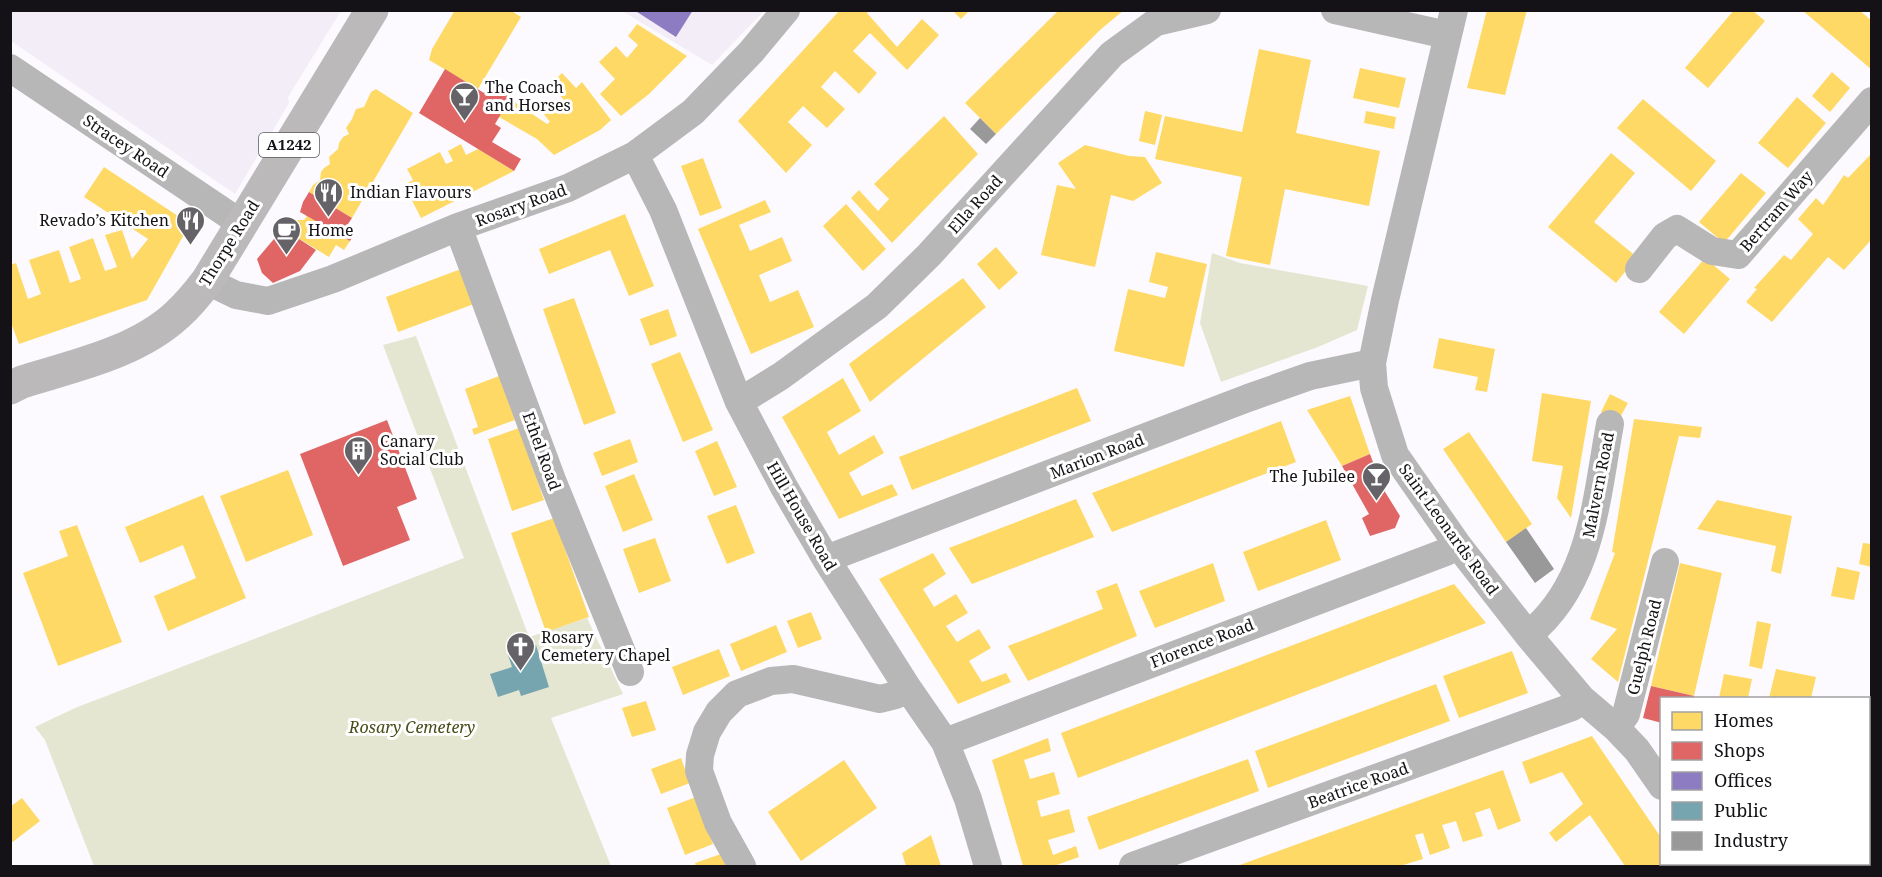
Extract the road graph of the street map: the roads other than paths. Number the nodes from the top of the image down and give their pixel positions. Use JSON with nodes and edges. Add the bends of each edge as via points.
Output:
{"nodes":[{"id":1,"x":372,"y":10,"type":"edge"},
{"id":2,"x":786,"y":10,"type":"edge"},
{"id":3,"x":1207,"y":10,"type":"edge"},
{"id":4,"x":1335,"y":10,"type":"edge"},
{"id":5,"x":1450,"y":23,"type":"edge"},
{"id":6,"x":10,"y":68,"type":"edge"},
{"id":7,"x":1872,"y":101,"type":"edge"},
{"id":8,"x":635,"y":155,"type":"junction"},
{"id":9,"x":242,"y":224,"type":"junction"},
{"id":10,"x":458,"y":228,"type":"junction"},
{"id":11,"x":1639,"y":268,"type":"dead end"},
{"id":12,"x":207,"y":281,"type":"junction"},
{"id":13,"x":1372,"y":363,"type":"junction"},
{"id":14,"x":10,"y":388,"type":"edge"},
{"id":15,"x":739,"y":402,"type":"junction"},
{"id":16,"x":1610,"y":424,"type":"dead end"},
{"id":17,"x":1457,"y":544,"type":"junction"},
{"id":18,"x":826,"y":559,"type":"junction"},
{"id":19,"x":1665,"y":562,"type":"dead end"},
{"id":20,"x":1528,"y":636,"type":"junction"},
{"id":21,"x":630,"y":672,"type":"dead end"},
{"id":22,"x":907,"y":687,"type":"junction"},
{"id":23,"x":1582,"y":699,"type":"junction"},
{"id":24,"x":1616,"y":728,"type":"junction"},
{"id":25,"x":945,"y":742,"type":"junction"},
{"id":26,"x":1660,"y":781,"type":"edge"},
{"id":27,"x":742,"y":867,"type":"edge"},
{"id":28,"x":988,"y":867,"type":"edge"},
{"id":29,"x":1133,"y":867,"type":"edge"}],
"edges":[{"from":1,"to":9,"type":"main road","name":"Thorpe Road","number":"A1242"},
{"from":2,"to":8,"type":"street","name":"Rosary Road","via":[[693,112]]},
{"from":3,"to":15,"type":"street","name":"Ella Road","via":[[1156,22],[1112,54],[929,255],[877,306]]},
{"from":4,"to":5,"type":"street"},
{"from":5,"to":13,"type":"street","name":"Saint Leonards Road"},
{"from":6,"to":9,"type":"street","name":"Stracey Road"},
{"from":7,"to":11,"type":"street","name":"Bertram Way","via":[[1738,255],[1712,251],[1677,229],[1665,236]]},
{"from":8,"to":10,"type":"street","name":"Rosary Road","via":[[568,188]]},
{"from":8,"to":15,"type":"street","name":"Hill House Road","via":[[663,210]]},
{"from":9,"to":12,"type":"main road","name":"Thorpe Road","number":"A1242"},
{"from":10,"to":12,"type":"street","name":"Rosary Road","via":[[268,301],[236,295]]},
{"from":10,"to":21,"type":"street","name":"Ethel Road","via":[[552,480]]},
{"from":12,"to":14,"type":"main road","name":"Thorpe Road","number":"A1242","via":[[177,316],[156,332],[104,356]]},
{"from":13,"to":17,"type":"street","name":"Saint Leonards Road","via":[[1374,388],[1395,454]]},
{"from":13,"to":18,"type":"street","name":"Marion Road","via":[[1310,376]]},
{"from":15,"to":18,"type":"street","name":"Hill House Road"},
{"from":16,"to":20,"type":"street","name":"Malvern Road","via":[[1589,539],[1565,595]]},
{"from":17,"to":20,"type":"street","name":"Saint Leonards Road"},
{"from":17,"to":25,"type":"street","name":"Florence Road","via":[[1446,552]]},
{"from":18,"to":22,"type":"street","name":"Hill House Road"},
{"from":19,"to":24,"type":"street","name":"Guelph Road","via":[[1626,714]]},
{"from":20,"to":23,"type":"street","name":"Saint Leonards Road"},
{"from":22,"to":25,"type":"street","name":"Hill House Road"},
{"from":22,"to":27,"type":"street","via":[[880,699],[793,679],[771,681],[737,694],[719,712],[707,732],[699,771],[718,823]]},
{"from":23,"to":24,"type":"street","name":"Saint Leonards Road"},
{"from":23,"to":29,"type":"street","name":"Beatrice Road","via":[[1572,707]]},
{"from":24,"to":26,"type":"street","name":"Saint Leonards Road"},
{"from":25,"to":28,"type":"street","name":"Hill House Road","via":[[968,799]]}]}
